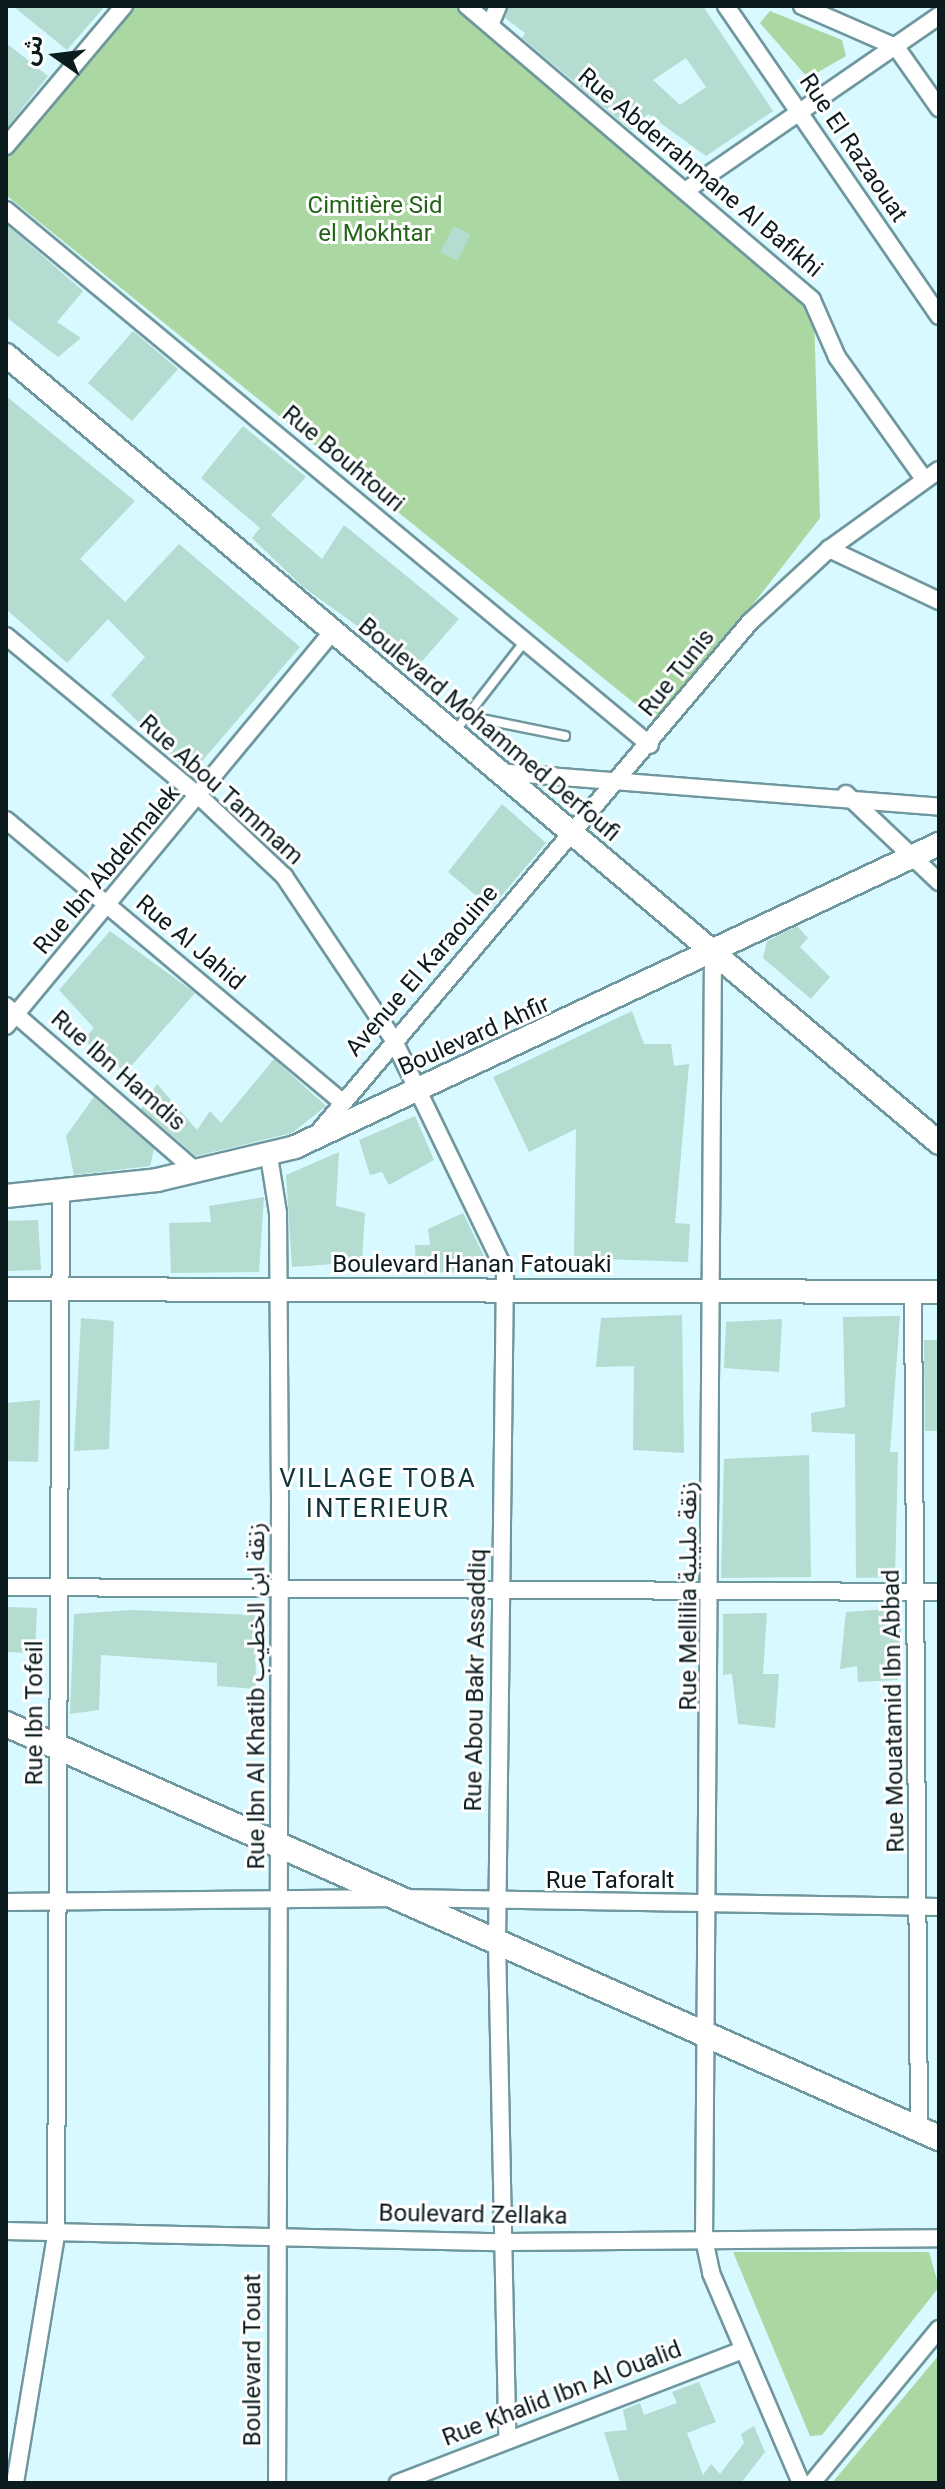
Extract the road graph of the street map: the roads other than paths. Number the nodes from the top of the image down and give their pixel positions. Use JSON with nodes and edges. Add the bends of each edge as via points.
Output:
{"nodes":[{"id":1,"x":124,"y":6,"type":"edge"},
{"id":2,"x":467,"y":6,"type":"edge"},
{"id":3,"x":498,"y":6,"type":"edge"},
{"id":4,"x":726,"y":6,"type":"edge"},
{"id":5,"x":802,"y":6,"type":"edge"},
{"id":6,"x":939,"y":16,"type":"edge"},
{"id":7,"x":490,"y":25,"type":"junction"},
{"id":8,"x":896,"y":47,"type":"junction"},
{"id":9,"x":939,"y":108,"type":"edge"},
{"id":10,"x":799,"y":110,"type":"junction"},
{"id":11,"x":6,"y":146,"type":"edge"},
{"id":12,"x":685,"y":191,"type":"junction"},
{"id":13,"x":6,"y":210,"type":"edge"},
{"id":14,"x":939,"y":316,"type":"edge"},
{"id":15,"x":6,"y":355,"type":"edge"},
{"id":16,"x":939,"y":470,"type":"edge"},
{"id":17,"x":924,"y":479,"type":"junction"},
{"id":18,"x":829,"y":549,"type":"junction"},
{"id":19,"x":939,"y":601,"type":"edge"},
{"id":20,"x":333,"y":631,"type":"junction"},
{"id":21,"x":6,"y":636,"type":"edge"},
{"id":22,"x":525,"y":641,"type":"junction"},
{"id":23,"x":467,"y":716,"type":"junction"},
{"id":24,"x":452,"y":734,"type":"junction"},
{"id":25,"x":565,"y":736,"type":"dead end"},
{"id":26,"x":650,"y":745,"type":"junction"},
{"id":27,"x":496,"y":772,"type":"junction"},
{"id":28,"x":620,"y":781,"type":"junction"},
{"id":29,"x":846,"y":794,"type":"junction"},
{"id":30,"x":199,"y":796,"type":"junction"},
{"id":31,"x":939,"y":807,"type":"edge"},
{"id":32,"x":6,"y":820,"type":"edge"},
{"id":33,"x":571,"y":837,"type":"junction"},
{"id":34,"x":939,"y":844,"type":"edge"},
{"id":35,"x":909,"y":858,"type":"junction"},
{"id":36,"x":939,"y":882,"type":"edge"},
{"id":37,"x":110,"y":907,"type":"junction"},
{"id":38,"x":713,"y":953,"type":"junction"},
{"id":39,"x":9,"y":1016,"type":"edge"},
{"id":40,"x":393,"y":1039,"type":"junction"},
{"id":41,"x":420,"y":1090,"type":"junction"},
{"id":42,"x":342,"y":1102,"type":"junction"},
{"id":43,"x":313,"y":1139,"type":"junction"},
{"id":44,"x":939,"y":1143,"type":"edge"},
{"id":45,"x":269,"y":1156,"type":"junction"},
{"id":46,"x":197,"y":1172,"type":"junction"},
{"id":47,"x":61,"y":1190,"type":"junction"},
{"id":48,"x":6,"y":1196,"type":"edge"},
{"id":49,"x":6,"y":1289,"type":"edge"},
{"id":50,"x":509,"y":1291,"type":"junction"},
{"id":51,"x":713,"y":1291,"type":"junction"},
{"id":52,"x":64,"y":1292,"type":"junction"},
{"id":53,"x":913,"y":1292,"type":"junction"},
{"id":54,"x":939,"y":1292,"type":"edge"},
{"id":55,"x":277,"y":1293,"type":"junction"},
{"id":56,"x":6,"y":1587,"type":"edge"},
{"id":57,"x":500,"y":1587,"type":"junction"},
{"id":58,"x":58,"y":1588,"type":"junction"},
{"id":59,"x":713,"y":1590,"type":"junction"},
{"id":60,"x":279,"y":1592,"type":"junction"},
{"id":61,"x":917,"y":1592,"type":"junction"},
{"id":62,"x":939,"y":1592,"type":"edge"},
{"id":63,"x":6,"y":1724,"type":"edge"},
{"id":64,"x":59,"y":1749,"type":"junction"},
{"id":65,"x":282,"y":1845,"type":"junction"},
{"id":66,"x":399,"y":1898,"type":"junction"},
{"id":67,"x":6,"y":1902,"type":"edge"},
{"id":68,"x":59,"y":1902,"type":"junction"},
{"id":69,"x":281,"y":1902,"type":"junction"},
{"id":70,"x":499,"y":1905,"type":"junction"},
{"id":71,"x":710,"y":1906,"type":"junction"},
{"id":72,"x":920,"y":1907,"type":"junction"},
{"id":73,"x":939,"y":1907,"type":"edge"},
{"id":74,"x":497,"y":1943,"type":"junction"},
{"id":75,"x":709,"y":2035,"type":"junction"},
{"id":76,"x":929,"y":2134,"type":"edge"},
{"id":77,"x":6,"y":2231,"type":"edge"},
{"id":78,"x":56,"y":2235,"type":"junction"},
{"id":79,"x":276,"y":2236,"type":"junction"},
{"id":80,"x":939,"y":2238,"type":"edge"},
{"id":81,"x":704,"y":2239,"type":"junction"},
{"id":82,"x":498,"y":2242,"type":"junction"},
{"id":83,"x":939,"y":2329,"type":"edge"},
{"id":84,"x":743,"y":2350,"type":"junction"},
{"id":85,"x":507,"y":2439,"type":"junction"},
{"id":86,"x":15,"y":2483,"type":"edge"},
{"id":87,"x":277,"y":2483,"type":"edge"},
{"id":88,"x":398,"y":2483,"type":"edge"},
{"id":89,"x":801,"y":2483,"type":"edge"},
{"id":90,"x":812,"y":2483,"type":"edge"}],
"edges":[{"from":1,"to":11,"type":"street"},
{"from":2,"to":7,"type":"street","name":"Rue Abderrahmane Al Bafikhi"},
{"from":3,"to":7,"type":"street"},
{"from":4,"to":10,"type":"street","name":"Rue El Razaouat"},
{"from":5,"to":8,"type":"street"},
{"from":6,"to":8,"type":"street"},
{"from":7,"to":12,"type":"street","name":"Rue Abderrahmane Al Bafikhi"},
{"from":8,"to":9,"type":"street"},
{"from":8,"to":10,"type":"street"},
{"from":10,"to":12,"type":"street"},
{"from":10,"to":14,"type":"street","name":"Rue El Razaouat"},
{"from":12,"to":17,"type":"street","name":"Rue Abderrahmane Al Bafikhi","via":[[819,308],[837,357]]},
{"from":13,"to":22,"type":"street","name":"Rue Bouhtouri"},
{"from":15,"to":20,"type":"street","name":"Boulevard Mohammed Derfoufi"},
{"from":16,"to":17,"type":"street","name":"Rue Tunis"},
{"from":17,"to":18,"type":"street","name":"Rue Tunis"},
{"from":18,"to":19,"type":"street"},
{"from":18,"to":26,"type":"street","name":"Rue Tunis","via":[[750,622]]},
{"from":20,"to":24,"type":"street","name":"Boulevard Mohammed Derfoufi"},
{"from":20,"to":30,"type":"street","name":"Rue Ibn Abdelmalek"},
{"from":21,"to":30,"type":"street","name":"Rue Abou Tammam"},
{"from":22,"to":23,"type":"lane"},
{"from":22,"to":26,"type":"street","name":"Rue Bouhtouri"},
{"from":23,"to":24,"type":"lane"},
{"from":23,"to":25,"type":"lane"},
{"from":24,"to":27,"type":"street","name":"Boulevard Mohammed Derfoufi"},
{"from":26,"to":28,"type":"street","name":"Rue Tunis"},
{"from":27,"to":28,"type":"street"},
{"from":27,"to":33,"type":"street","name":"Boulevard Mohammed Derfoufi"},
{"from":28,"to":29,"type":"street"},
{"from":28,"to":33,"type":"street","name":"Rue Tunis"},
{"from":29,"to":31,"type":"street"},
{"from":29,"to":35,"type":"street"},
{"from":30,"to":37,"type":"street","name":"Rue Ibn Abdelmalek"},
{"from":30,"to":40,"type":"street","name":"Rue Abou Tammam","via":[[284,876]]},
{"from":32,"to":37,"type":"street","name":"Rue Al Jahid"},
{"from":33,"to":38,"type":"street","name":"Boulevard Mohammed Derfoufi"},
{"from":33,"to":40,"type":"street","name":"Avenue El Karaouine"},
{"from":34,"to":35,"type":"street","name":"Boulevard Ahfir"},
{"from":35,"to":36,"type":"street"},
{"from":35,"to":38,"type":"street","name":"Boulevard Ahfir"},
{"from":37,"to":39,"type":"street","name":"Rue Ibn Abdelmalek"},
{"from":37,"to":42,"type":"street","name":"Rue Al Jahid"},
{"from":38,"to":41,"type":"street","name":"Boulevard Ahfir"},
{"from":38,"to":44,"type":"street","name":"Boulevard Mohammed Derfoufi"},
{"from":38,"to":51,"type":"street","name":"Rue Mellilia زنقة مليلية"},
{"from":39,"to":46,"type":"street","name":"Rue Ibn Hamdis"},
{"from":40,"to":41,"type":"street","name":"Rue Abou Tammam"},
{"from":40,"to":42,"type":"street","name":"Avenue El Karaouine"},
{"from":41,"to":43,"type":"street","name":"Boulevard Ahfir"},
{"from":41,"to":50,"type":"street","name":"Rue Abou Bakr Assaddiq"},
{"from":42,"to":43,"type":"street","name":"Avenue El Karaouine"},
{"from":43,"to":45,"type":"street","name":"Boulevard Ahfir"},
{"from":45,"to":46,"type":"street","name":"Boulevard Ahfir"},
{"from":45,"to":55,"type":"street","name":"Rue Ibn Al Khatib زنقة ابن الخطيب","via":[[278,1213]]},
{"from":46,"to":47,"type":"street","name":"Boulevard Ahfir"},
{"from":47,"to":48,"type":"street","name":"Boulevard Ahfir"},
{"from":47,"to":52,"type":"street","name":"Rue Ibn Tofeil"},
{"from":49,"to":52,"type":"street","name":"Boulevard Hanan Fatouaki"},
{"from":50,"to":51,"type":"street","name":"Boulevard Hanan Fatouaki"},
{"from":50,"to":55,"type":"street","name":"Boulevard Hanan Fatouaki"},
{"from":50,"to":57,"type":"street","name":"Rue Abou Bakr Assaddiq"},
{"from":51,"to":53,"type":"street","name":"Boulevard Hanan Fatouaki"},
{"from":51,"to":59,"type":"street","name":"Rue Mellilia زنقة مليلية"},
{"from":52,"to":55,"type":"street","name":"Boulevard Hanan Fatouaki"},
{"from":52,"to":58,"type":"street","name":"Rue Ibn Tofeil"},
{"from":53,"to":54,"type":"street","name":"Boulevard Hanan Fatouaki"},
{"from":53,"to":61,"type":"street","name":"Rue Mouatamid Ibn Abbad"},
{"from":55,"to":60,"type":"street","name":"Rue Ibn Al Khatib زنقة ابن الخطيب"},
{"from":56,"to":58,"type":"street"},
{"from":57,"to":59,"type":"street"},
{"from":57,"to":60,"type":"street"},
{"from":57,"to":70,"type":"street","name":"Rue Abou Bakr Assaddiq"},
{"from":58,"to":60,"type":"street"},
{"from":58,"to":64,"type":"street","name":"Rue Ibn Tofeil"},
{"from":59,"to":61,"type":"street"},
{"from":59,"to":71,"type":"street","name":"Rue Mellilia زنقة مليلية"},
{"from":60,"to":65,"type":"street","name":"Rue Ibn Al Khatib زنقة ابن الخطيب"},
{"from":61,"to":62,"type":"street"},
{"from":61,"to":72,"type":"street","name":"Rue Mouatamid Ibn Abbad"},
{"from":63,"to":64,"type":"main road"},
{"from":64,"to":65,"type":"main road"},
{"from":64,"to":68,"type":"street","name":"Rue Ibn Tofeil"},
{"from":65,"to":66,"type":"main road"},
{"from":65,"to":69,"type":"street","name":"Rue Ibn Al Khatib زنقة ابن الخطيب"},
{"from":66,"to":69,"type":"street","name":"Rue Taforalt"},
{"from":66,"to":70,"type":"street","name":"Rue Taforalt"},
{"from":66,"to":74,"type":"main road"},
{"from":67,"to":68,"type":"street","name":"Rue Taforalt"},
{"from":68,"to":69,"type":"street","name":"Rue Taforalt"},
{"from":68,"to":78,"type":"street","name":"Rue Ibn Tofeil"},
{"from":69,"to":79,"type":"street","name":"Rue Ibn Al Khatib زنقة ابن الخطيب"},
{"from":70,"to":71,"type":"street","name":"Rue Taforalt"},
{"from":70,"to":74,"type":"street","name":"Rue Abou Bakr Assaddiq"},
{"from":71,"to":72,"type":"street","name":"Rue Taforalt"},
{"from":71,"to":75,"type":"street","name":"Rue Mellilia زنقة مليلية"},
{"from":72,"to":73,"type":"street","name":"Rue Taforalt"},
{"from":72,"to":76,"type":"street","name":"Rue Mouatamid Ibn Abbad"},
{"from":74,"to":75,"type":"main road"},
{"from":74,"to":82,"type":"street","name":"Rue Abou Bakr Assaddiq"},
{"from":75,"to":76,"type":"main road"},
{"from":75,"to":81,"type":"street","name":"Rue Mellilia زنقة مليلية"},
{"from":77,"to":78,"type":"street","name":"Boulevard Zellaka"},
{"from":78,"to":79,"type":"street","name":"Boulevard Zellaka"},
{"from":78,"to":86,"type":"street","name":"Rue Ibn Tofeil"},
{"from":79,"to":82,"type":"street","name":"Boulevard Zellaka"},
{"from":79,"to":87,"type":"street","name":"Boulevard Touat"},
{"from":80,"to":81,"type":"street","name":"Boulevard Zellaka"},
{"from":81,"to":82,"type":"street","name":"Boulevard Zellaka"},
{"from":81,"to":84,"type":"street"},
{"from":82,"to":85,"type":"street","name":"Rue Abou Bakr Assaddiq"},
{"from":83,"to":90,"type":"street"},
{"from":84,"to":85,"type":"street","name":"Rue Khalid Ibn Al Oualid"},
{"from":84,"to":89,"type":"street"},
{"from":85,"to":88,"type":"street","name":"Rue Khalid Ibn Al Oualid"}]}
